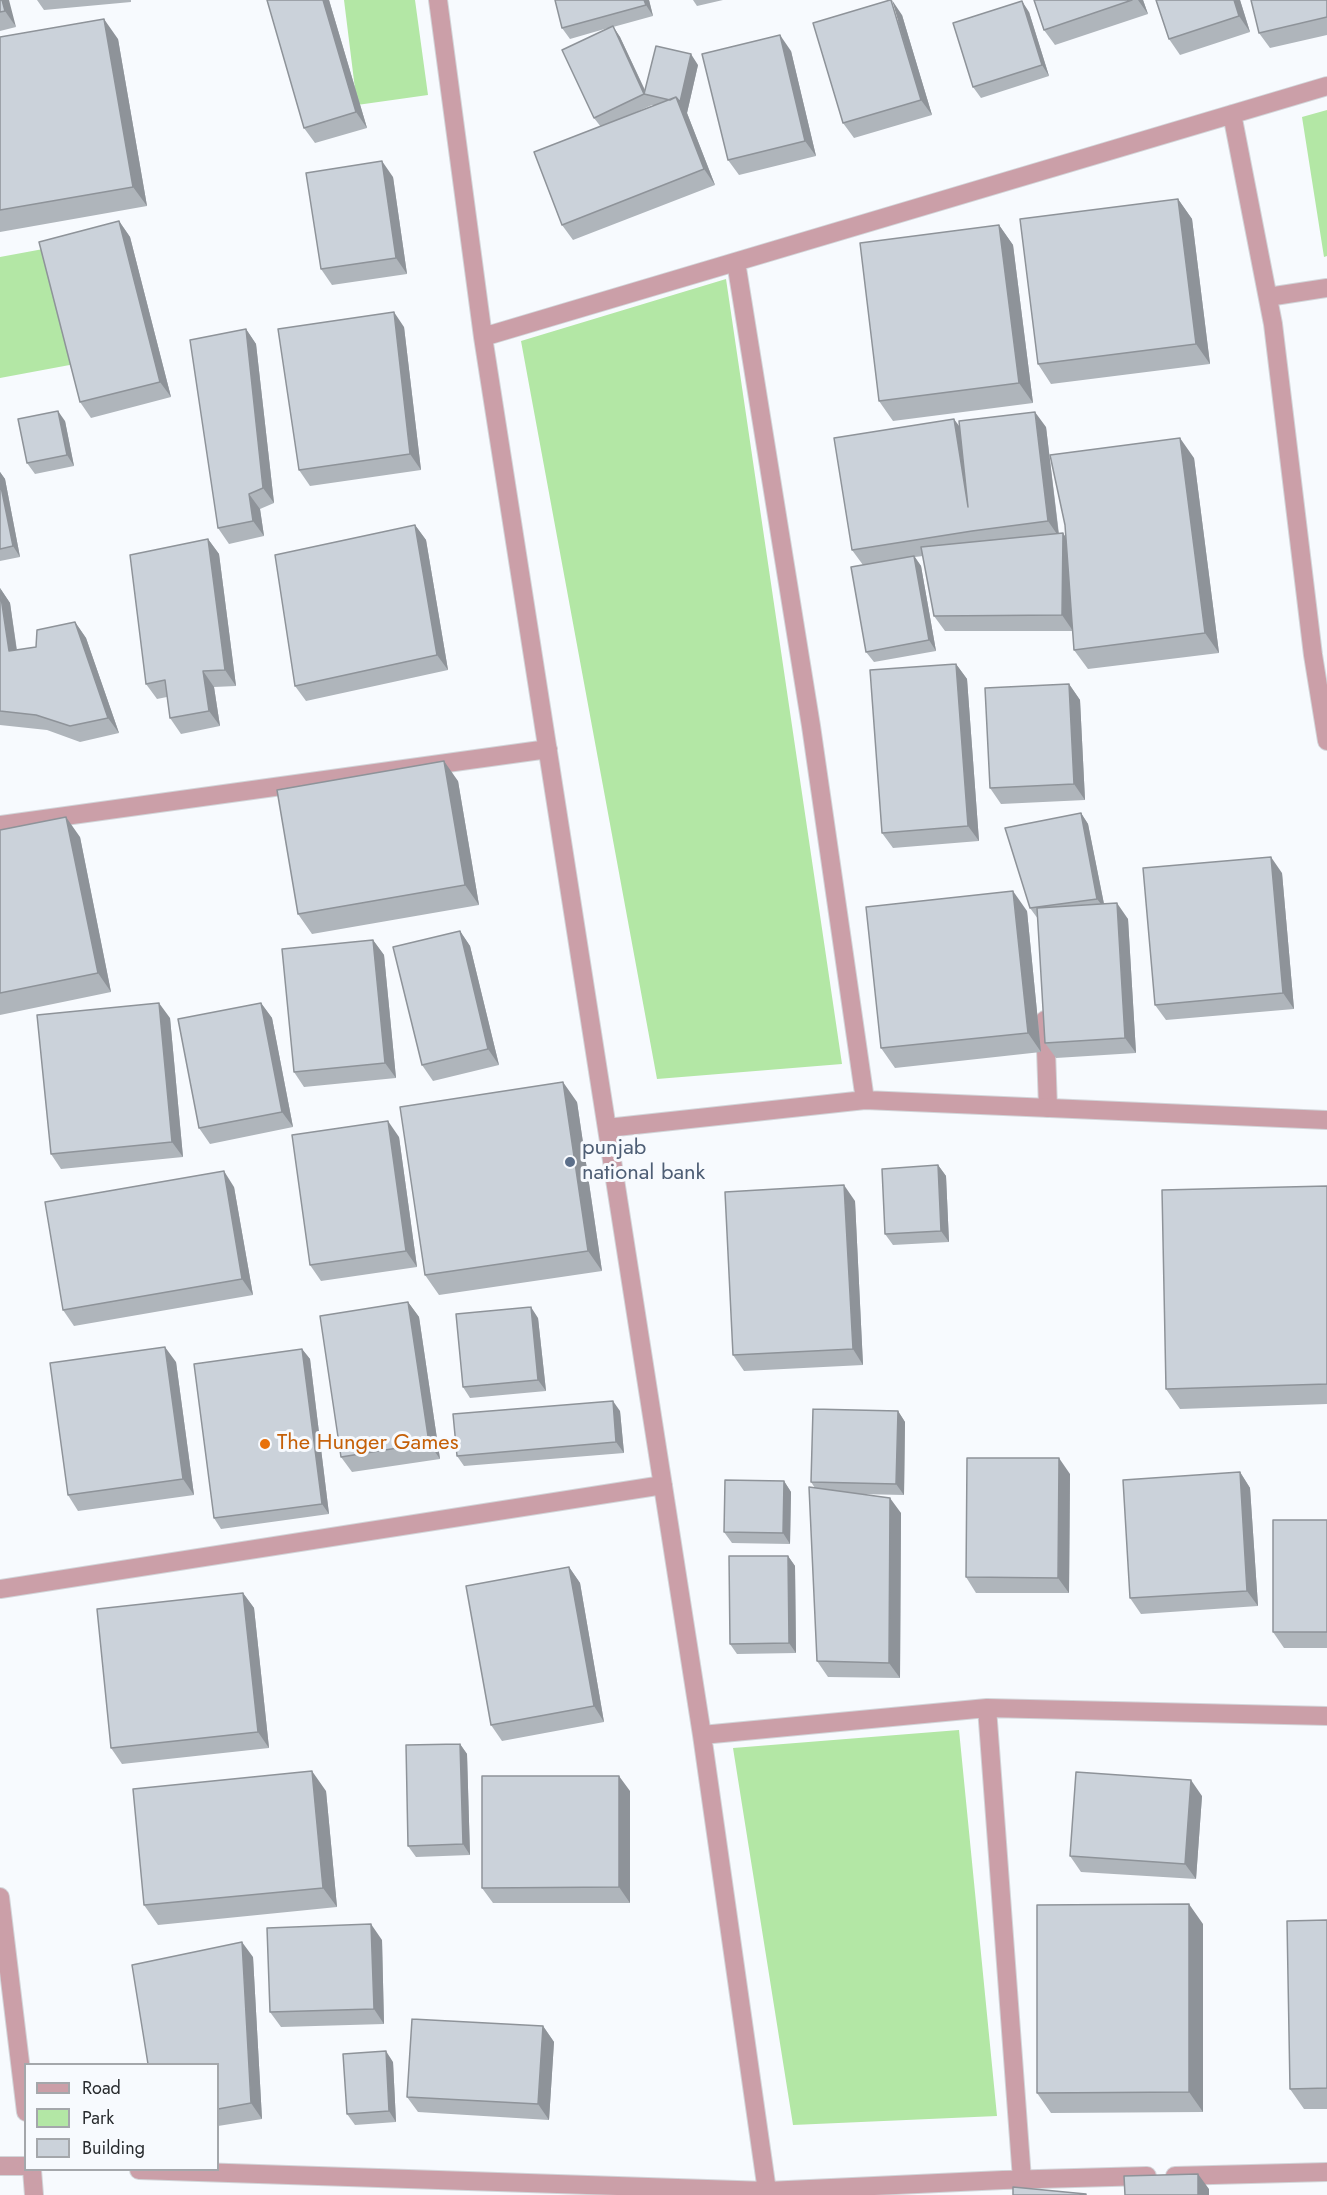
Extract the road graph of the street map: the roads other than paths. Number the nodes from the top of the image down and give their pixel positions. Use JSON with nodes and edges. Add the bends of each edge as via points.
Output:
{"nodes":[{"id":1,"x":438,"y":0,"type":"edge"},
{"id":2,"x":1327,"y":86,"type":"edge"},
{"id":3,"x":1232,"y":114,"type":"junction"},
{"id":4,"x":736,"y":262,"type":"junction"},
{"id":5,"x":1327,"y":288,"type":"edge"},
{"id":6,"x":1268,"y":297,"type":"junction"},
{"id":7,"x":483,"y":337,"type":"junction"},
{"id":8,"x":1327,"y":741,"type":"edge"},
{"id":9,"x":548,"y":749,"type":"junction"},
{"id":10,"x":0,"y":825,"type":"edge"},
{"id":11,"x":1044,"y":1003,"type":"edge"},
{"id":12,"x":865,"y":1100,"type":"junction"},
{"id":13,"x":1048,"y":1108,"type":"junction"},
{"id":14,"x":1327,"y":1120,"type":"edge"},
{"id":15,"x":607,"y":1128,"type":"junction"},
{"id":16,"x":663,"y":1485,"type":"junction"},
{"id":17,"x":0,"y":1589,"type":"edge"},
{"id":18,"x":987,"y":1708,"type":"junction"},
{"id":19,"x":1327,"y":1716,"type":"edge"},
{"id":20,"x":702,"y":1735,"type":"junction"},
{"id":21,"x":0,"y":1897,"type":"edge"},
{"id":22,"x":24,"y":2095,"type":"edge"},
{"id":23,"x":0,"y":2166,"type":"edge"},
{"id":24,"x":24,"y":2166,"type":"edge"},
{"id":25,"x":32,"y":2171,"type":"edge"},
{"id":26,"x":196,"y":2171,"type":"edge"},
{"id":27,"x":1327,"y":2172,"type":"edge"},
{"id":28,"x":1022,"y":2179,"type":"junction"},
{"id":29,"x":767,"y":2191,"type":"junction"},
{"id":30,"x":34,"y":2195,"type":"edge"}],
"edges":[{"from":1,"to":7,"type":"street"},
{"from":2,"to":3,"type":"street"},
{"from":3,"to":4,"type":"street"},
{"from":3,"to":6,"type":"street"},
{"from":4,"to":7,"type":"street"},
{"from":4,"to":12,"type":"street","via":[[811,726]]},
{"from":5,"to":6,"type":"street"},
{"from":6,"to":8,"type":"street"},
{"from":7,"to":9,"type":"street"},
{"from":9,"to":10,"type":"street"},
{"from":9,"to":15,"type":"street"},
{"from":11,"to":13,"type":"street"},
{"from":12,"to":13,"type":"street"},
{"from":12,"to":15,"type":"street"},
{"from":13,"to":14,"type":"street"},
{"from":15,"to":16,"type":"street"},
{"from":16,"to":17,"type":"street"},
{"from":16,"to":20,"type":"street"},
{"from":18,"to":19,"type":"street"},
{"from":18,"to":20,"type":"street"},
{"from":18,"to":28,"type":"street"},
{"from":20,"to":29,"type":"street"},
{"from":21,"to":22,"type":"street"},
{"from":23,"to":24,"type":"street"},
{"from":25,"to":30,"type":"street"},
{"from":26,"to":29,"type":"street"},
{"from":27,"to":28,"type":"street"},
{"from":28,"to":29,"type":"street"}]}
